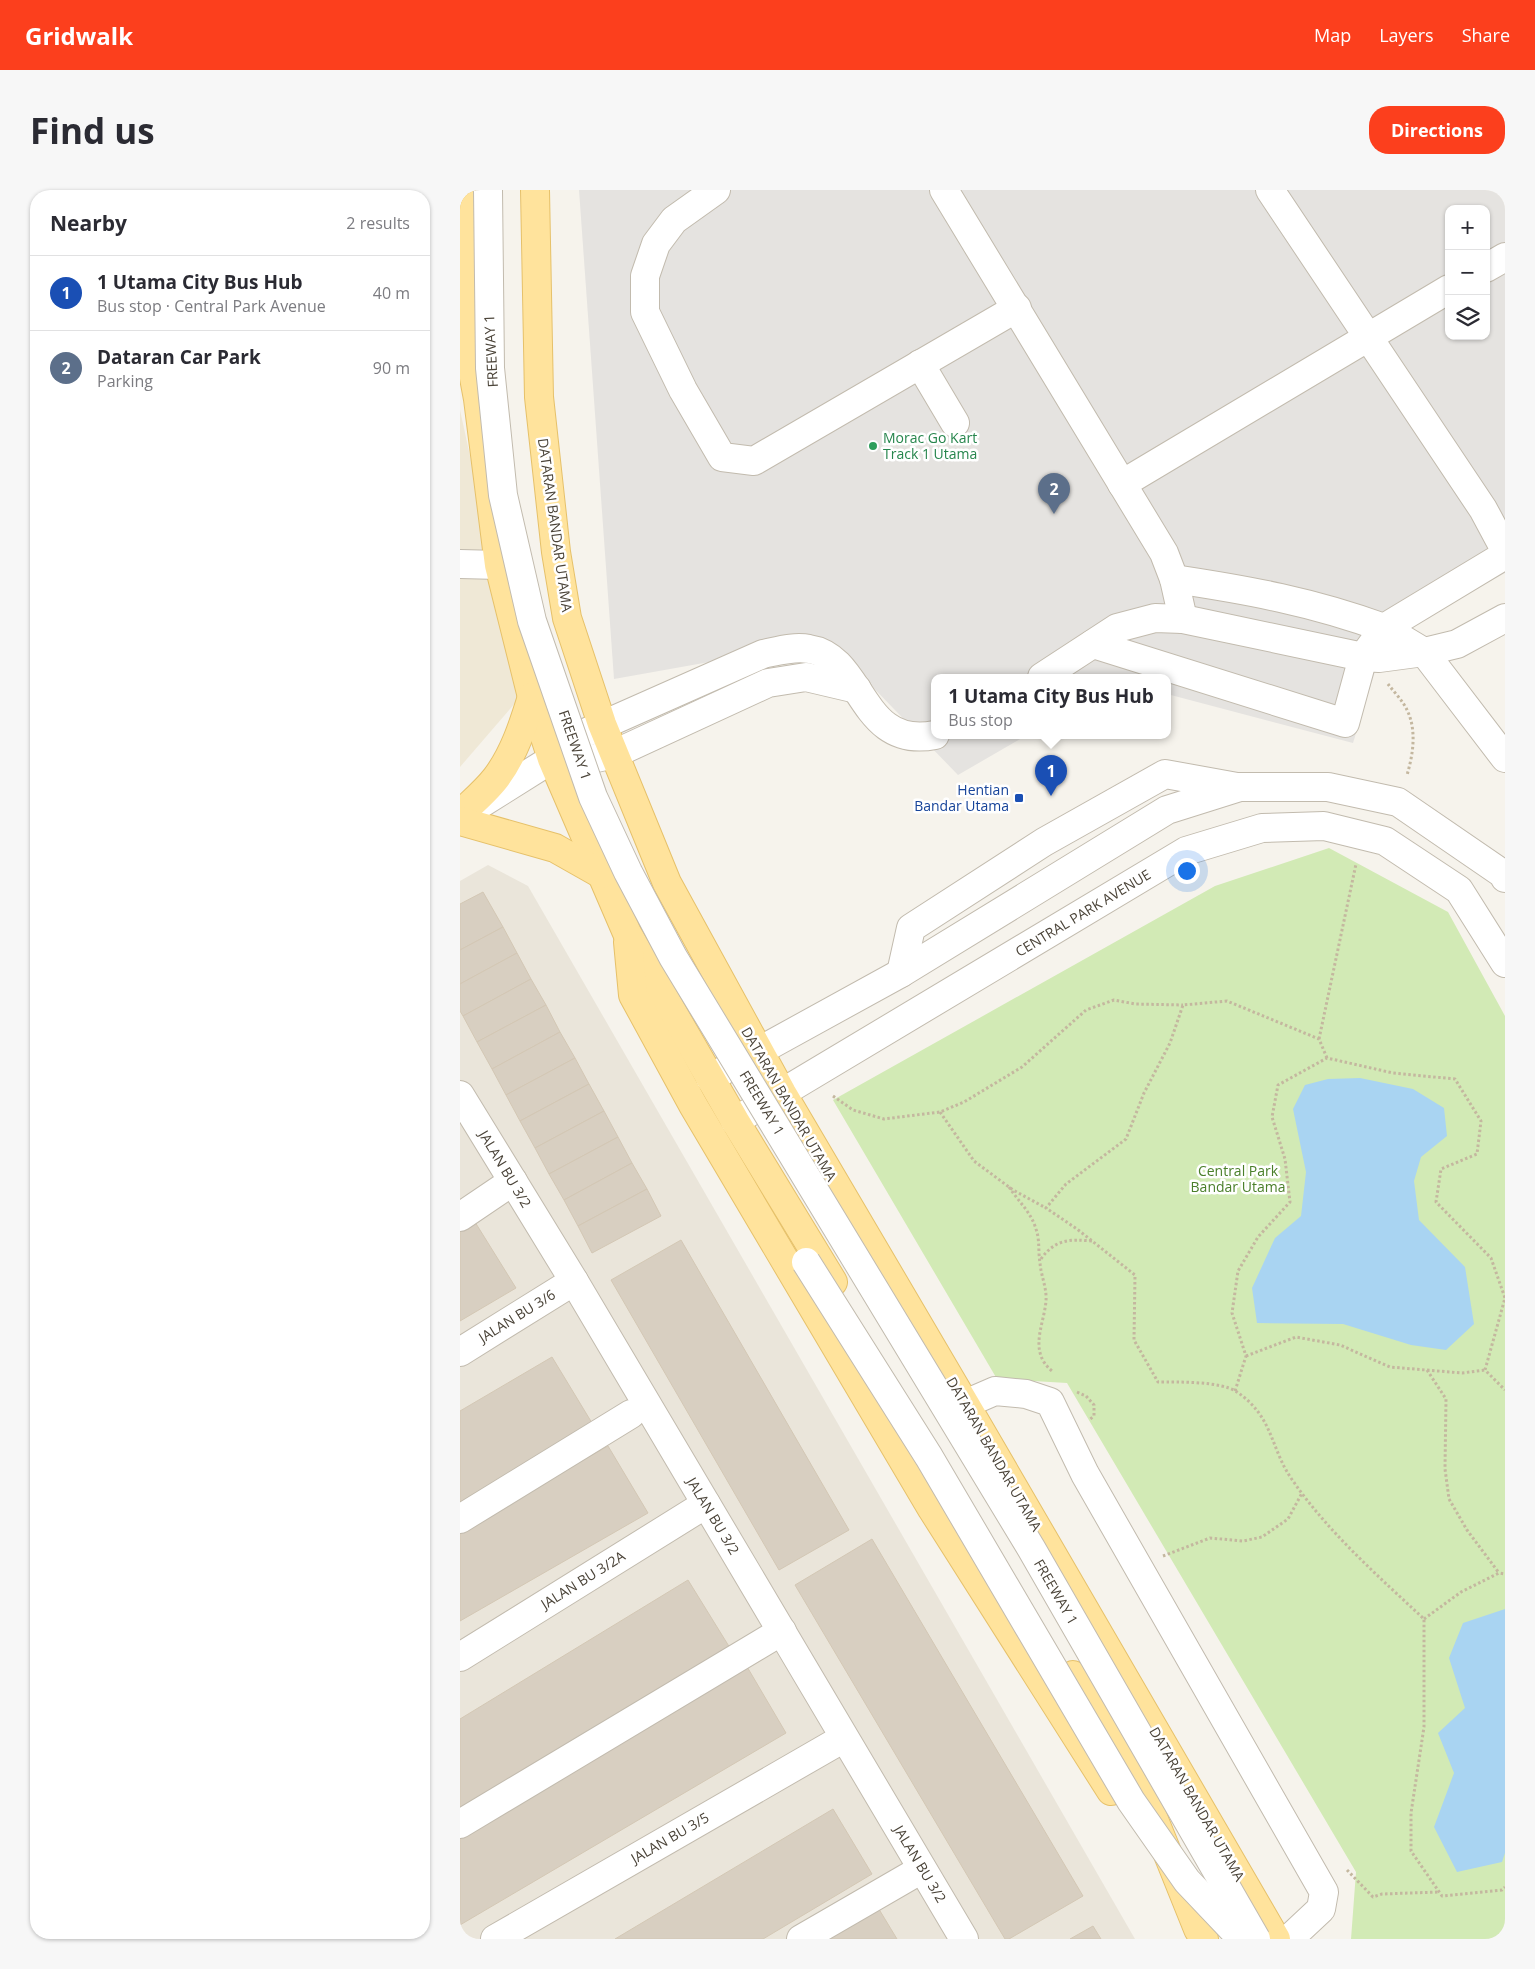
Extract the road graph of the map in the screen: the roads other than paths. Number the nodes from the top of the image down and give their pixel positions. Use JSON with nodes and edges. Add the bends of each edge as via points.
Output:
{"nodes":[{"id":1,"x":461,"y":190,"type":"edge"},
{"id":2,"x":488,"y":190,"type":"edge"},
{"id":3,"x":534,"y":190,"type":"edge"},
{"id":4,"x":716,"y":190,"type":"edge"},
{"id":5,"x":944,"y":190,"type":"edge"},
{"id":6,"x":1270,"y":190,"type":"edge"},
{"id":7,"x":1505,"y":257,"type":"edge"},
{"id":8,"x":1490,"y":266,"type":"edge"},
{"id":9,"x":1445,"y":291,"type":"edge"},
{"id":10,"x":1017,"y":308,"type":"junction"},
{"id":11,"x":1368,"y":336,"type":"junction"},
{"id":12,"x":466,"y":362,"type":"edge"},
{"id":13,"x":920,"y":364,"type":"junction"},
{"id":14,"x":955,"y":423,"type":"dead end"},
{"id":15,"x":1122,"y":484,"type":"junction"},
{"id":16,"x":1505,"y":550,"type":"edge"},
{"id":17,"x":1505,"y":555,"type":"edge"},
{"id":18,"x":460,"y":564,"type":"edge"},
{"id":19,"x":499,"y":565,"type":"junction"},
{"id":20,"x":1174,"y":579,"type":"junction"},
{"id":21,"x":1334,"y":610,"type":"junction"},
{"id":22,"x":1505,"y":618,"type":"edge"},
{"id":23,"x":1183,"y":619,"type":"junction"},
{"id":24,"x":1384,"y":628,"type":"junction"},
{"id":25,"x":1092,"y":644,"type":"junction"},
{"id":26,"x":1308,"y":646,"type":"junction"},
{"id":27,"x":1424,"y":652,"type":"junction"},
{"id":28,"x":1371,"y":658,"type":"junction"},
{"id":29,"x":1047,"y":674,"type":"edge"},
{"id":30,"x":856,"y":689,"type":"junction"},
{"id":31,"x":532,"y":697,"type":"junction"},
{"id":32,"x":602,"y":724,"type":"junction"},
{"id":33,"x":931,"y":736,"type":"edge"},
{"id":34,"x":1503,"y":751,"type":"edge"},
{"id":35,"x":614,"y":754,"type":"junction"},
{"id":36,"x":552,"y":760,"type":"junction"},
{"id":37,"x":1240,"y":787,"type":"junction"},
{"id":38,"x":460,"y":815,"type":"edge"},
{"id":39,"x":460,"y":821,"type":"edge"},
{"id":40,"x":601,"y":874,"type":"junction"},
{"id":41,"x":1504,"y":875,"type":"edge"},
{"id":42,"x":627,"y":933,"type":"junction"},
{"id":43,"x":1505,"y":963,"type":"edge"},
{"id":44,"x":901,"y":973,"type":"junction"},
{"id":45,"x":758,"y":1052,"type":"junction"},
{"id":46,"x":710,"y":1078,"type":"junction"},
{"id":47,"x":782,"y":1093,"type":"junction"},
{"id":48,"x":460,"y":1095,"type":"edge"},
{"id":49,"x":735,"y":1121,"type":"junction"},
{"id":50,"x":513,"y":1181,"type":"junction"},
{"id":51,"x":791,"y":1213,"type":"junction"},
{"id":52,"x":460,"y":1217,"type":"edge"},
{"id":53,"x":574,"y":1282,"type":"junction"},
{"id":54,"x":460,"y":1352,"type":"edge"},
{"id":55,"x":965,"y":1404,"type":"junction"},
{"id":56,"x":631,"y":1414,"type":"dead end"},
{"id":57,"x":706,"y":1504,"type":"junction"},
{"id":58,"x":460,"y":1519,"type":"edge"},
{"id":59,"x":782,"y":1631,"type":"junction"},
{"id":60,"x":460,"y":1657,"type":"edge"},
{"id":61,"x":844,"y":1738,"type":"junction"},
{"id":62,"x":460,"y":1824,"type":"edge"},
{"id":63,"x":922,"y":1869,"type":"junction"},
{"id":64,"x":1201,"y":1934,"type":"edge"},
{"id":65,"x":495,"y":1939,"type":"edge"},
{"id":66,"x":801,"y":1939,"type":"edge"},
{"id":67,"x":964,"y":1939,"type":"edge"},
{"id":68,"x":1242,"y":1939,"type":"edge"},
{"id":69,"x":1256,"y":1939,"type":"edge"},
{"id":70,"x":1276,"y":1939,"type":"edge"},
{"id":71,"x":1289,"y":1939,"type":"edge"}],
"edges":[{"from":1,"to":12,"type":"main road"},
{"from":2,"to":69,"type":"street","name":"FREEWAY 1","bridge":true,"via":[[490,368],[504,495],[532,621],[593,797],[673,957],[1031,1548]]},
{"from":3,"to":32,"type":"main road","name":"DATARAN BANDAR UTAMA","via":[[539,397],[556,552],[567,618]]},
{"from":4,"to":13,"type":"street","via":[[674,220],[656,244],[645,276],[645,312],[683,390],[722,457],[754,461]]},
{"from":5,"to":10,"type":"street"},
{"from":6,"to":11,"type":"street"},
{"from":7,"to":8,"type":"street"},
{"from":9,"to":11,"type":"street"},
{"from":10,"to":13,"type":"street"},
{"from":10,"to":15,"type":"street"},
{"from":11,"to":15,"type":"street"},
{"from":11,"to":16,"type":"street","via":[[1483,509]]},
{"from":12,"to":19,"type":"main road","via":[[478,399]]},
{"from":13,"to":14,"type":"street"},
{"from":15,"to":20,"type":"street","via":[[1164,553]]},
{"from":17,"to":24,"type":"street"},
{"from":18,"to":19,"type":"street"},
{"from":19,"to":31,"type":"main road"},
{"from":20,"to":21,"type":"street","via":[[1259,592]]},
{"from":20,"to":23,"type":"street"},
{"from":21,"to":24,"type":"street"},
{"from":21,"to":26,"type":"street"},
{"from":22,"to":27,"type":"street","via":[[1457,644]]},
{"from":23,"to":25,"type":"street","via":[[1155,618],[1117,628]]},
{"from":23,"to":26,"type":"street"},
{"from":24,"to":27,"type":"street"},
{"from":24,"to":28,"type":"street"},
{"from":25,"to":28,"type":"street","via":[[1346,723]]},
{"from":25,"to":29,"type":"street"},
{"from":26,"to":28,"type":"street"},
{"from":27,"to":28,"type":"street"},
{"from":27,"to":34,"type":"street"},
{"from":30,"to":32,"type":"street","via":[[833,659],[811,649],[790,649],[763,654]]},
{"from":30,"to":33,"type":"street","via":[[873,716],[893,731]]},
{"from":30,"to":35,"type":"street","via":[[806,677],[768,683]]},
{"from":31,"to":36,"type":"main road"},
{"from":31,"to":38,"type":"main road","via":[[519,739],[507,760],[495,779]]},
{"from":32,"to":35,"type":"main road","name":"DATARAN BANDAR UTAMA"},
{"from":32,"to":36,"type":"street","via":[[578,736]]},
{"from":35,"to":36,"type":"street","via":[[579,762]]},
{"from":35,"to":45,"type":"main road","name":"DATARAN BANDAR UTAMA","via":[[667,883]]},
{"from":36,"to":38,"type":"street"},
{"from":36,"to":40,"type":"main road"},
{"from":37,"to":41,"type":"street","via":[[1328,787],[1398,802]]},
{"from":37,"to":44,"type":"street","via":[[1168,810]]},
{"from":37,"to":44,"type":"street","via":[[1165,774],[1044,842],[911,928]]},
{"from":39,"to":40,"type":"main road","via":[[555,848]]},
{"from":40,"to":42,"type":"main road"},
{"from":42,"to":46,"type":"main road"},
{"from":42,"to":64,"type":"main road","via":[[633,995],[693,1105],[932,1509]]},
{"from":43,"to":47,"type":"street","name":"CENTRAL PARK AVENUE","via":[[1459,890],[1385,841],[1324,826],[1262,828],[1186,851]]},
{"from":44,"to":45,"type":"street"},
{"from":45,"to":46,"type":"street"},
{"from":45,"to":47,"type":"main road","name":"DATARAN BANDAR UTAMA"},
{"from":46,"to":49,"type":"main road"},
{"from":47,"to":49,"type":"street","name":"CENTRAL PARK AVENUE"},
{"from":47,"to":55,"type":"main road","name":"DATARAN BANDAR UTAMA"},
{"from":48,"to":50,"type":"street","name":"JALAN BU 3/2"},
{"from":49,"to":51,"type":"main road"},
{"from":50,"to":52,"type":"street"},
{"from":50,"to":53,"type":"street","name":"JALAN BU 3/2"},
{"from":51,"to":64,"type":"main road","via":[[1142,1790]]},
{"from":51,"to":68,"type":"street","bridge":true,"via":[[806,1262],[929,1457],[1131,1800],[1187,1881]]},
{"from":53,"to":54,"type":"street","name":"JALAN BU 3/6"},
{"from":53,"to":57,"type":"street","name":"JALAN BU 3/2"},
{"from":55,"to":70,"type":"main road","name":"DATARAN BANDAR UTAMA"},
{"from":55,"to":71,"type":"street","via":[[995,1391],[1034,1396],[1050,1402],[1085,1474],[1324,1892],[1321,1909]]},
{"from":56,"to":58,"type":"street"},
{"from":57,"to":59,"type":"street","name":"JALAN BU 3/2"},
{"from":57,"to":60,"type":"street","name":"JALAN BU 3/2A"},
{"from":59,"to":61,"type":"street","name":"JALAN BU 3/2"},
{"from":59,"to":62,"type":"street"},
{"from":61,"to":63,"type":"street","name":"JALAN BU 3/2"},
{"from":61,"to":65,"type":"street","name":"JALAN BU 3/5"},
{"from":63,"to":66,"type":"street"},
{"from":63,"to":67,"type":"street","name":"JALAN BU 3/2"}]}
